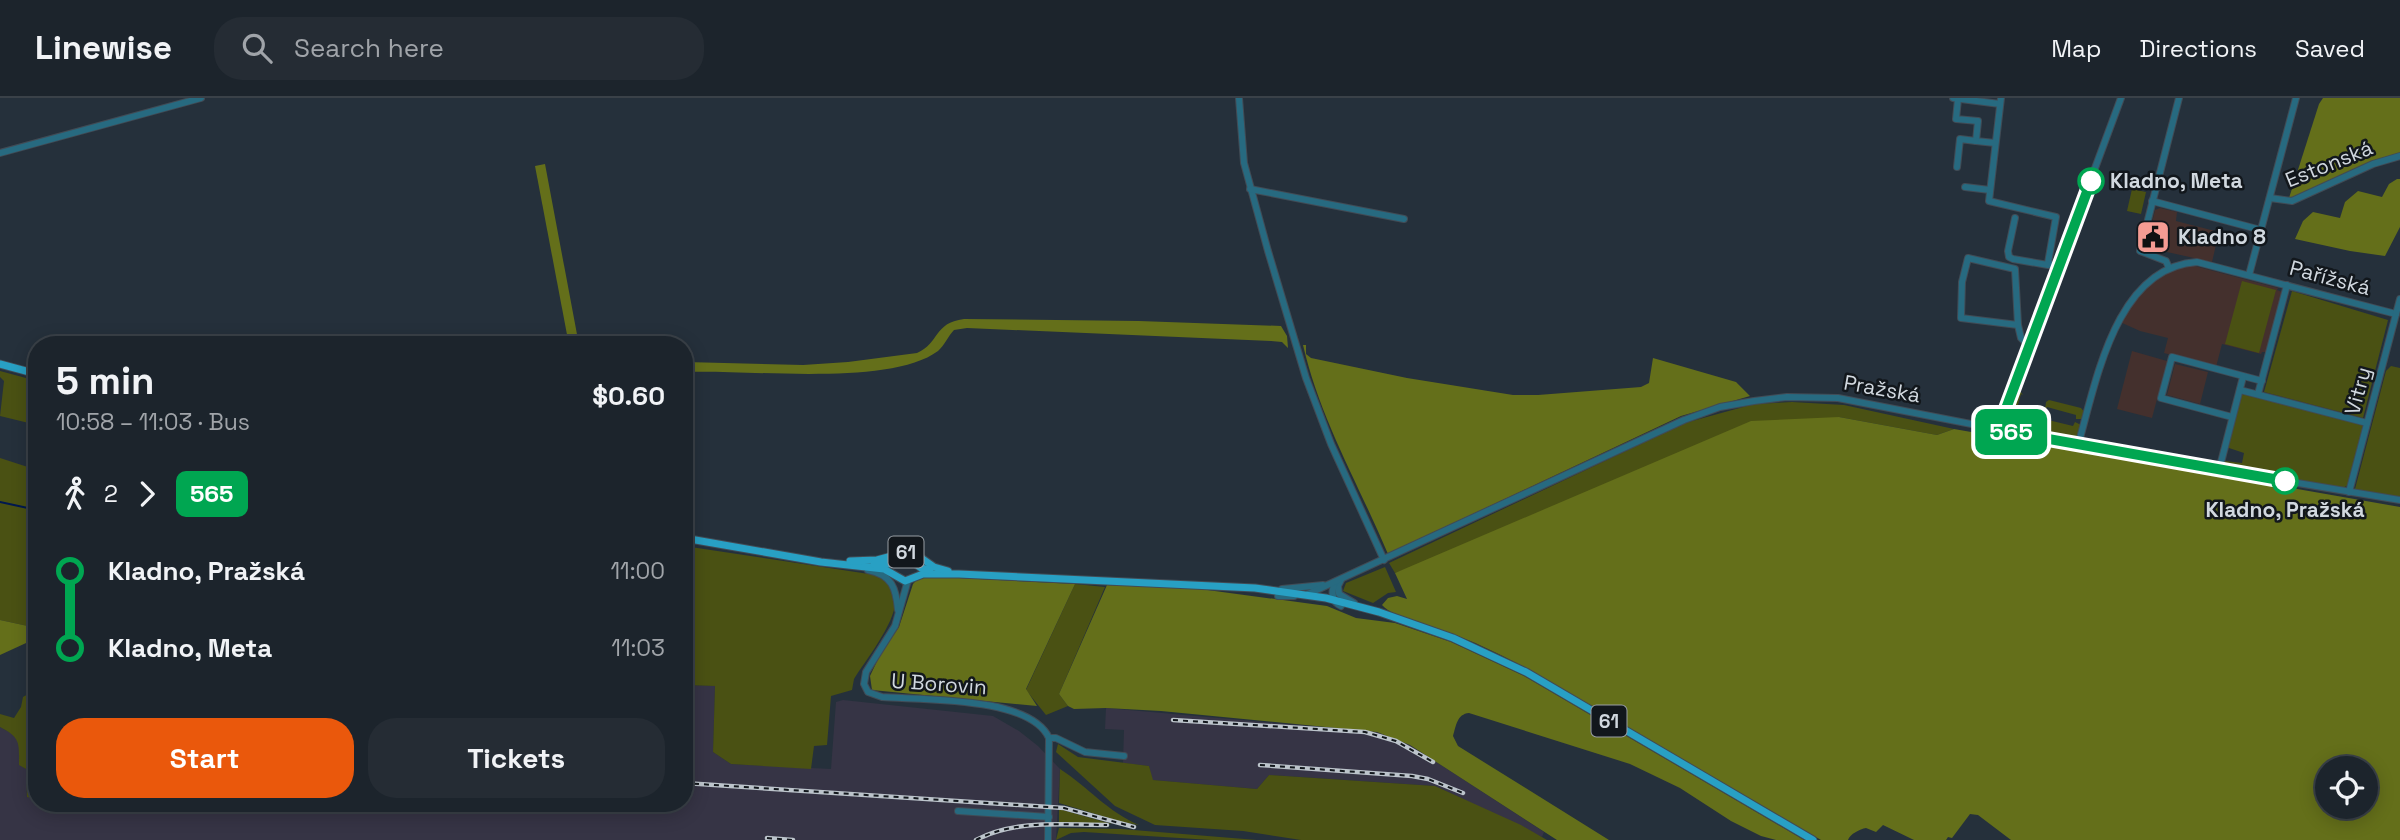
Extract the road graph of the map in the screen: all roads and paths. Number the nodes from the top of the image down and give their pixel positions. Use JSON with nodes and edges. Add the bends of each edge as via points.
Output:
{"nodes":[{"id":1,"x":201,"y":98,"type":"edge"},
{"id":2,"x":1240,"y":98,"type":"edge"},
{"id":3,"x":1956,"y":98,"type":"edge"},
{"id":4,"x":2122,"y":98,"type":"edge"},
{"id":5,"x":2179,"y":98,"type":"edge"},
{"id":6,"x":2296,"y":98,"type":"edge"},
{"id":7,"x":2000,"y":101,"type":"edge"},
{"id":8,"x":1976,"y":141,"type":"junction"},
{"id":9,"x":1996,"y":143,"type":"junction"},
{"id":10,"x":0,"y":153,"type":"edge"},
{"id":11,"x":2400,"y":156,"type":"edge"},
{"id":12,"x":1957,"y":167,"type":"dead end"},
{"id":13,"x":1965,"y":187,"type":"dead end"},
{"id":14,"x":1250,"y":188,"type":"junction"},
{"id":15,"x":1990,"y":190,"type":"junction"},
{"id":16,"x":2270,"y":198,"type":"junction"},
{"id":17,"x":2152,"y":201,"type":"junction"},
{"id":18,"x":2015,"y":218,"type":"dead end"},
{"id":19,"x":1404,"y":219,"type":"dead end"},
{"id":20,"x":2261,"y":230,"type":"junction"},
{"id":21,"x":2048,"y":265,"type":"junction"},
{"id":22,"x":2169,"y":268,"type":"junction"},
{"id":23,"x":2059,"y":269,"type":"junction"},
{"id":24,"x":2249,"y":275,"type":"junction"},
{"id":25,"x":2287,"y":285,"type":"junction"},
{"id":26,"x":2400,"y":299,"type":"edge"},
{"id":27,"x":2396,"y":314,"type":"junction"},
{"id":28,"x":2018,"y":326,"type":"junction"},
{"id":29,"x":2391,"y":334,"type":"junction"},
{"id":30,"x":2400,"y":336,"type":"edge"},
{"id":31,"x":2029,"y":346,"type":"junction"},
{"id":32,"x":0,"y":364,"type":"edge"},
{"id":33,"x":28,"y":372,"type":"edge"},
{"id":34,"x":2244,"y":377,"type":"junction"},
{"id":35,"x":2262,"y":381,"type":"junction"},
{"id":36,"x":2240,"y":390,"type":"junction"},
{"id":37,"x":2258,"y":394,"type":"junction"},
{"id":38,"x":2232,"y":417,"type":"junction"},
{"id":39,"x":2367,"y":423,"type":"junction"},
{"id":40,"x":1998,"y":430,"type":"junction"},
{"id":41,"x":2082,"y":446,"type":"junction"},
{"id":42,"x":2219,"y":470,"type":"junction"},
{"id":43,"x":2349,"y":492,"type":"junction"},
{"id":44,"x":2400,"y":500,"type":"edge"},
{"id":45,"x":693,"y":540,"type":"edge"},
{"id":46,"x":1384,"y":560,"type":"junction"},
{"id":47,"x":896,"y":562,"type":"junction"},
{"id":48,"x":846,"y":563,"type":"junction"},
{"id":49,"x":915,"y":564,"type":"junction"},
{"id":50,"x":959,"y":574,"type":"junction"},
{"id":51,"x":896,"y":576,"type":"junction"},
{"id":52,"x":912,"y":578,"type":"junction"},
{"id":53,"x":1338,"y":581,"type":"junction"},
{"id":54,"x":1200,"y":585,"type":"junction"},
{"id":55,"x":1255,"y":588,"type":"junction"},
{"id":56,"x":1307,"y":595,"type":"junction"},
{"id":57,"x":1278,"y":596,"type":"junction"},
{"id":58,"x":1334,"y":600,"type":"junction"},
{"id":59,"x":1341,"y":606,"type":"junction"},
{"id":60,"x":1379,"y":612,"type":"junction"},
{"id":61,"x":899,"y":613,"type":"junction"},
{"id":62,"x":1397,"y":619,"type":"junction"},
{"id":63,"x":1049,"y":738,"type":"junction"},
{"id":64,"x":1124,"y":756,"type":"dead end"},
{"id":65,"x":958,"y":811,"type":"dead end"},
{"id":66,"x":1049,"y":817,"type":"junction"},
{"id":67,"x":1048,"y":840,"type":"edge"},
{"id":68,"x":1812,"y":840,"type":"edge"}],
"edges":[{"from":1,"to":10,"type":"street"},
{"from":2,"to":14,"type":"street","via":[[1242,156]]},
{"from":3,"to":7,"type":"street"},
{"from":3,"to":8,"type":"street","via":[[1956,119],[1978,121]]},
{"from":4,"to":23,"type":"street"},
{"from":5,"to":17,"type":"street"},
{"from":6,"to":16,"type":"street"},
{"from":7,"to":9,"type":"street"},
{"from":8,"to":9,"type":"street"},
{"from":8,"to":12,"type":"street","via":[[1960,139]]},
{"from":9,"to":15,"type":"street"},
{"from":11,"to":16,"type":"street","name":"Estonská","via":[[2292,201]]},
{"from":13,"to":15,"type":"street"},
{"from":14,"to":19,"type":"street"},
{"from":14,"to":46,"type":"street","via":[[1306,378]]},
{"from":15,"to":21,"type":"street","via":[[1989,201],[2056,217]]},
{"from":16,"to":20,"type":"street"},
{"from":17,"to":20,"type":"street"},
{"from":17,"to":22,"type":"street","via":[[2140,251],[2166,261]]},
{"from":18,"to":21,"type":"street","via":[[2009,257]]},
{"from":20,"to":24,"type":"street"},
{"from":21,"to":23,"type":"street"},
{"from":22,"to":24,"type":"street","name":"Pařížská","via":[[2197,262]]},
{"from":22,"to":41,"type":"street","via":[[2134,298],[2118,320],[2102,358]]},
{"from":23,"to":31,"type":"street"},
{"from":24,"to":25,"type":"street","name":"Pařížská"},
{"from":25,"to":27,"type":"street","name":"Pařížská"},
{"from":25,"to":35,"type":"street"},
{"from":26,"to":27,"type":"street","name":"Vitry"},
{"from":27,"to":29,"type":"street","name":"Vitry"},
{"from":28,"to":28,"type":"street","via":[[1961,318],[1968,258],[2015,269]]},
{"from":28,"to":31,"type":"street"},
{"from":29,"to":30,"type":"street"},
{"from":29,"to":39,"type":"street","name":"Vitry"},
{"from":31,"to":40,"type":"street"},
{"from":32,"to":33,"type":"main road"},
{"from":34,"to":35,"type":"street"},
{"from":34,"to":36,"type":"street"},
{"from":34,"to":38,"type":"street","via":[[2172,357],[2161,398]]},
{"from":35,"to":37,"type":"street"},
{"from":36,"to":37,"type":"street"},
{"from":36,"to":38,"type":"street"},
{"from":37,"to":39,"type":"street"},
{"from":38,"to":42,"type":"street"},
{"from":39,"to":43,"type":"street","name":"Vitry"},
{"from":40,"to":41,"type":"street","name":"Pražská"},
{"from":40,"to":46,"type":"street","name":"Pražská","via":[[1838,398],[1787,397],[1720,407]]},
{"from":41,"to":42,"type":"street","name":"Pražská"},
{"from":42,"to":43,"type":"street","name":"Pražská"},
{"from":43,"to":44,"type":"street","name":"Pražská"},
{"from":45,"to":48,"type":"main road","number":"61"},
{"from":46,"to":53,"type":"street","name":"Pražská"},
{"from":47,"to":48,"type":"main road","number":"61"},
{"from":47,"to":49,"type":"main road","number":"61","via":[[905,558]]},
{"from":47,"to":51,"type":"main road","number":"61"},
{"from":48,"to":50,"type":"main road","number":"61","via":[[907,552]]},
{"from":48,"to":51,"type":"main road","number":"61","via":[[884,569]]},
{"from":48,"to":61,"type":"street","via":[[883,574],[896,590]]},
{"from":49,"to":50,"type":"main road","number":"61"},
{"from":49,"to":52,"type":"main road","number":"61"},
{"from":50,"to":52,"type":"main road","number":"61"},
{"from":50,"to":54,"type":"main road","number":"61"},
{"from":51,"to":52,"type":"main road","number":"61"},
{"from":51,"to":61,"type":"street","via":[[901,586]]},
{"from":52,"to":61,"type":"street"},
{"from":53,"to":55,"type":"street","via":[[1299,589]]},
{"from":53,"to":56,"type":"street"},
{"from":53,"to":58,"type":"street","via":[[1332,590]]},
{"from":53,"to":60,"type":"street","via":[[1342,597]]},
{"from":54,"to":55,"type":"main road","number":"61"},
{"from":54,"to":57,"type":"main road","number":"61"},
{"from":55,"to":56,"type":"main road","number":"61"},
{"from":56,"to":57,"type":"street"},
{"from":56,"to":58,"type":"main road","number":"61"},
{"from":57,"to":59,"type":"main road","number":"61"},
{"from":58,"to":59,"type":"street"},
{"from":58,"to":60,"type":"main road","number":"61"},
{"from":59,"to":62,"type":"main road","number":"61"},
{"from":60,"to":62,"type":"main road","number":"61"},
{"from":61,"to":63,"type":"street","name":"U Borovin","via":[[866,672],[868,692],[882,698],[1002,707],[1031,721]]},
{"from":62,"to":68,"type":"main road","number":"61","via":[[1453,638],[1526,672]]},
{"from":63,"to":64,"type":"street","name":"U Borovin","via":[[1085,752]]},
{"from":63,"to":66,"type":"street"},
{"from":65,"to":66,"type":"street"},
{"from":66,"to":67,"type":"street"}]}
